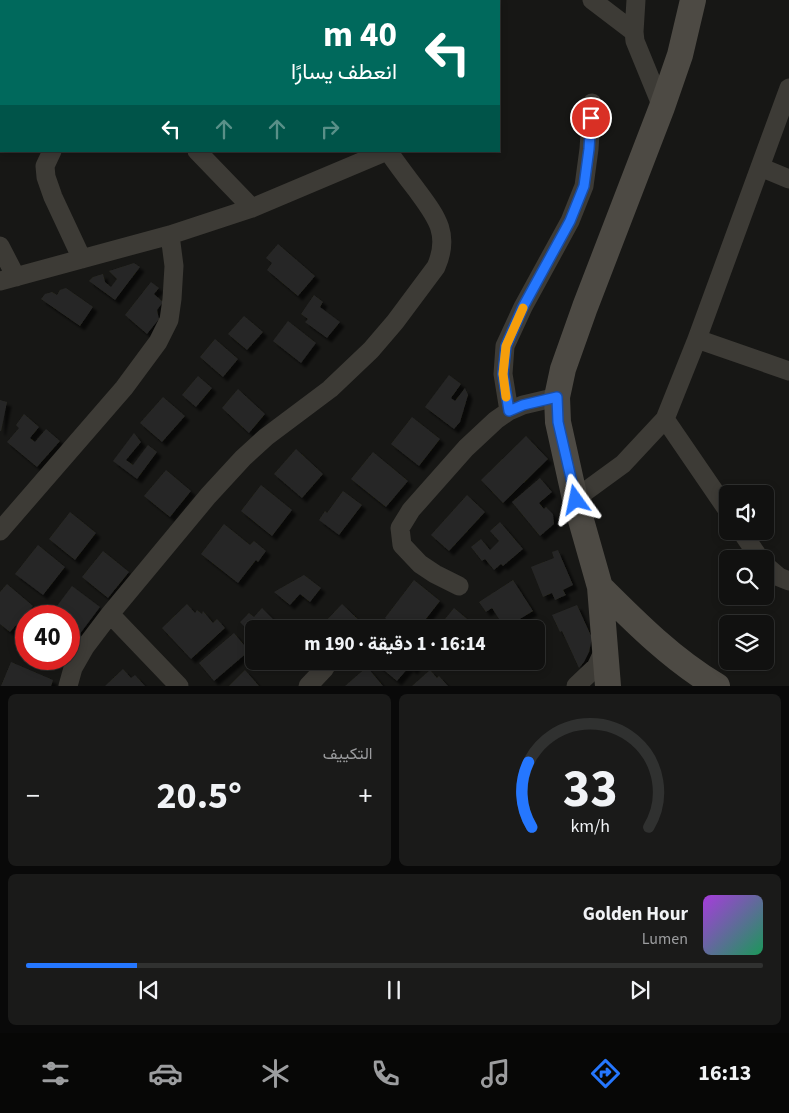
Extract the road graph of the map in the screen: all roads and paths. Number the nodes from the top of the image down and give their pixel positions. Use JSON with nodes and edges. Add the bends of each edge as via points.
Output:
{"nodes":[{"id":1,"x":592,"y":0,"type":"edge"},
{"id":2,"x":636,"y":0,"type":"edge"},
{"id":3,"x":693,"y":0,"type":"edge"},
{"id":4,"x":634,"y":32,"type":"junction"},
{"id":5,"x":789,"y":88,"type":"edge"},
{"id":6,"x":592,"y":103,"type":"dead end"},
{"id":7,"x":662,"y":107,"type":"junction"},
{"id":8,"x":52,"y":152,"type":"edge"},
{"id":9,"x":198,"y":152,"type":"edge"},
{"id":10,"x":386,"y":152,"type":"edge"},
{"id":11,"x":389,"y":152,"type":"edge"},
{"id":12,"x":760,"y":167,"type":"junction"},
{"id":13,"x":789,"y":178,"type":"edge"},
{"id":14,"x":252,"y":208,"type":"junction"},
{"id":15,"x":170,"y":235,"type":"junction"},
{"id":16,"x":0,"y":246,"type":"edge"},
{"id":17,"x":82,"y":259,"type":"junction"},
{"id":18,"x":8,"y":279,"type":"edge"},
{"id":19,"x":697,"y":339,"type":"junction"},
{"id":20,"x":789,"y":371,"type":"edge"},
{"id":21,"x":557,"y":397,"type":"junction"},
{"id":22,"x":509,"y":411,"type":"junction"},
{"id":23,"x":665,"y":418,"type":"junction"},
{"id":24,"x":719,"y":498,"type":"edge"},
{"id":25,"x":576,"y":500,"type":"junction"},
{"id":26,"x":0,"y":531,"type":"edge"},
{"id":27,"x":774,"y":573,"type":"edge"},
{"id":28,"x":789,"y":581,"type":"edge"},
{"id":29,"x":459,"y":586,"type":"dead end"},
{"id":30,"x":600,"y":587,"type":"junction"},
{"id":31,"x":110,"y":614,"type":"junction"},
{"id":32,"x":605,"y":648,"type":"junction"},
{"id":33,"x":324,"y":670,"type":"edge"},
{"id":34,"x":68,"y":686,"type":"edge"},
{"id":35,"x":179,"y":686,"type":"edge"},
{"id":36,"x":308,"y":686,"type":"edge"},
{"id":37,"x":576,"y":686,"type":"edge"},
{"id":38,"x":608,"y":686,"type":"edge"},
{"id":39,"x":717,"y":686,"type":"edge"}],
"edges":[{"from":1,"to":4,"type":"street"},
{"from":2,"to":4,"type":"street"},
{"from":3,"to":7,"type":"street","via":[[680,55]]},
{"from":4,"to":7,"type":"street","via":[[635,42]]},
{"from":5,"to":12,"type":"street"},
{"from":6,"to":22,"type":"street","via":[[584,186],[570,221],[523,307],[506,346],[503,374]]},
{"from":7,"to":21,"type":"street","via":[[563,369]]},
{"from":8,"to":17,"type":"street","via":[[45,166],[46,177]]},
{"from":9,"to":14,"type":"street"},
{"from":10,"to":14,"type":"street"},
{"from":11,"to":31,"type":"street","via":[[435,216],[441,230],[442,246],[436,267],[371,350],[330,390],[266,437],[226,477]]},
{"from":12,"to":13,"type":"street"},
{"from":12,"to":19,"type":"street"},
{"from":14,"to":15,"type":"street"},
{"from":15,"to":17,"type":"street"},
{"from":15,"to":26,"type":"street","via":[[174,266],[172,299],[169,320],[158,342],[124,388]]},
{"from":16,"to":18,"type":"street"},
{"from":17,"to":18,"type":"street"},
{"from":19,"to":20,"type":"street"},
{"from":19,"to":23,"type":"street"},
{"from":21,"to":22,"type":"street"},
{"from":21,"to":25,"type":"street","via":[[558,422]]},
{"from":22,"to":29,"type":"street","via":[[466,448],[411,510],[400,528],[402,546],[420,564]]},
{"from":23,"to":24,"type":"street"},
{"from":23,"to":25,"type":"street","via":[[623,464]]},
{"from":25,"to":30,"type":"street"},
{"from":27,"to":28,"type":"street"},
{"from":30,"to":32,"type":"street"},
{"from":30,"to":39,"type":"street","via":[[652,638]]},
{"from":31,"to":34,"type":"street","via":[[77,661]]},
{"from":31,"to":35,"type":"street"},
{"from":32,"to":37,"type":"street","via":[[596,667]]},
{"from":32,"to":38,"type":"street"},
{"from":33,"to":36,"type":"street"}]}
